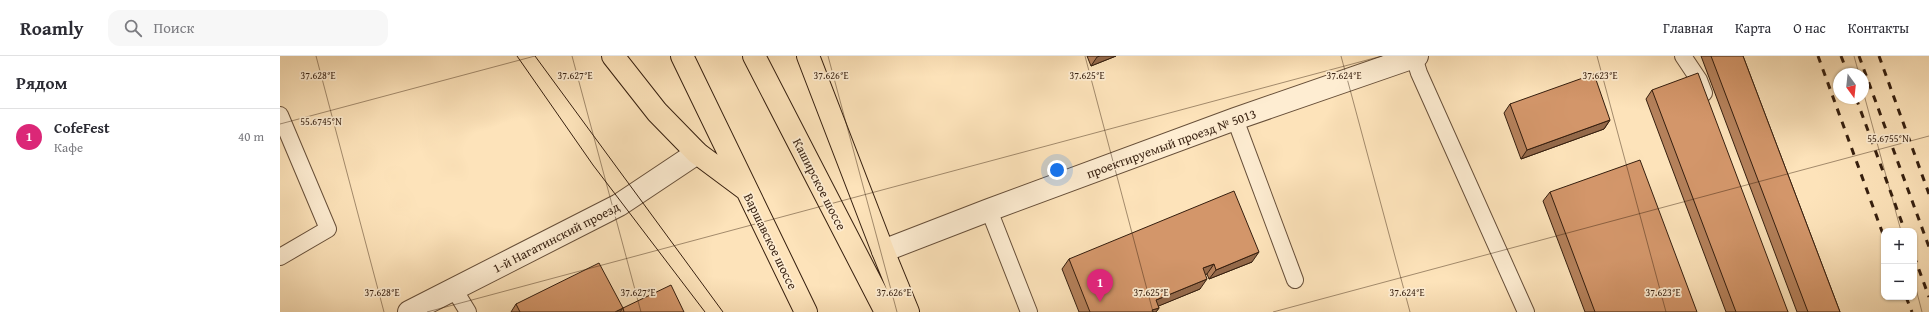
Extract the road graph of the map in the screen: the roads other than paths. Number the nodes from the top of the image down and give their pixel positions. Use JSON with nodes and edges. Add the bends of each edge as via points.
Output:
{"nodes":[{"id":1,"x":613,"y":56,"type":"edge"},
{"id":2,"x":682,"y":56,"type":"edge"},
{"id":3,"x":754,"y":56,"type":"edge"},
{"id":4,"x":808,"y":56,"type":"edge"},
{"id":5,"x":1415,"y":56,"type":"edge"},
{"id":6,"x":1683,"y":56,"type":"edge"},
{"id":7,"x":1710,"y":109,"type":"edge"},
{"id":8,"x":280,"y":114,"type":"edge"},
{"id":9,"x":1235,"y":119,"type":"junction"},
{"id":10,"x":697,"y":153,"type":"junction"},
{"id":11,"x":747,"y":190,"type":"junction"},
{"id":12,"x":989,"y":210,"type":"junction"},
{"id":13,"x":883,"y":251,"type":"junction"},
{"id":14,"x":280,"y":257,"type":"edge"},
{"id":15,"x":1295,"y":280,"type":"dead end"},
{"id":16,"x":454,"y":289,"type":"junction"},
{"id":17,"x":409,"y":312,"type":"edge"},
{"id":18,"x":468,"y":312,"type":"edge"},
{"id":19,"x":806,"y":312,"type":"edge"},
{"id":20,"x":886,"y":312,"type":"edge"},
{"id":21,"x":908,"y":312,"type":"edge"},
{"id":22,"x":1028,"y":312,"type":"edge"},
{"id":23,"x":1526,"y":312,"type":"edge"}],
"edges":[{"from":1,"to":10,"type":"main road","name":"Варшавское шоссе","via":[[657,112]]},
{"from":2,"to":11,"type":"main road"},
{"from":3,"to":20,"type":"main road","name":"Каширское шоссе"},
{"from":4,"to":13,"type":"main road"},
{"from":5,"to":9,"type":"street","name":"проектируемый проезд № 5013"},
{"from":5,"to":23,"type":"lane","via":[[1419,73]]},
{"from":6,"to":7,"type":"lane","via":[[1699,80]]},
{"from":8,"to":14,"type":"lane","via":[[328,229]]},
{"from":9,"to":12,"type":"street","name":"проектируемый проезд № 5013"},
{"from":9,"to":15,"type":"lane"},
{"from":10,"to":11,"type":"main road","name":"Варшавское шоссе"},
{"from":10,"to":16,"type":"street","name":"1-й Нагатинский проезд","via":[[619,205]]},
{"from":11,"to":19,"type":"main road","name":"Варшавское шоссе"},
{"from":12,"to":13,"type":"street","name":"проектируемый проезд № 5013"},
{"from":12,"to":22,"type":"lane"},
{"from":13,"to":21,"type":"main road"},
{"from":16,"to":17,"type":"street","name":"1-й Нагатинский проезд"},
{"from":16,"to":18,"type":"lane"}]}
